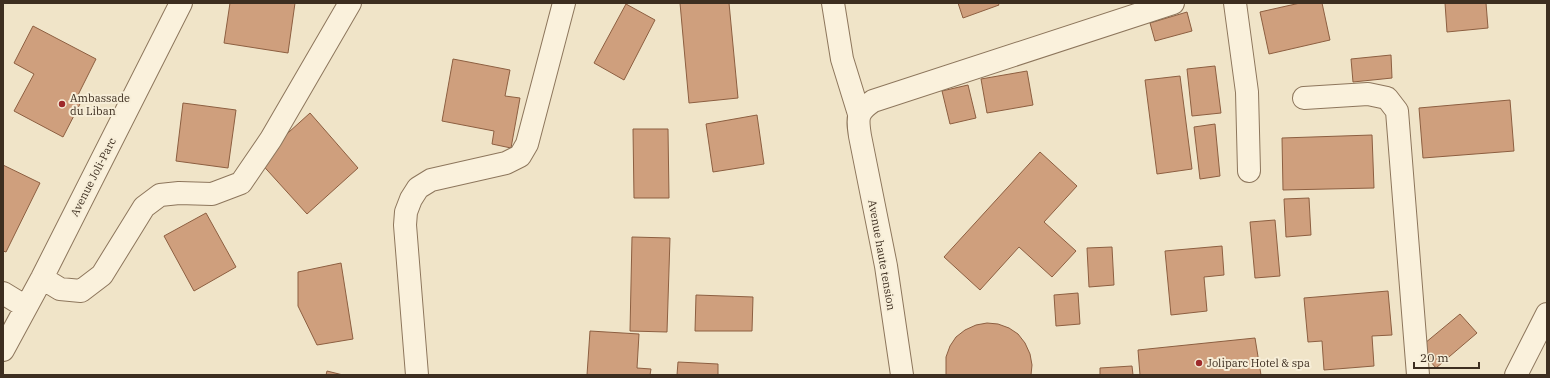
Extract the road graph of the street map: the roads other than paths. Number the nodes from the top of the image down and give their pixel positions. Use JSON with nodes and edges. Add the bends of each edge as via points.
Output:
{"nodes":[{"id":1,"x":181,"y":3,"type":"edge"},
{"id":2,"x":350,"y":3,"type":"edge"},
{"id":3,"x":564,"y":3,"type":"edge"},
{"id":4,"x":833,"y":3,"type":"edge"},
{"id":5,"x":1173,"y":3,"type":"edge"},
{"id":6,"x":1235,"y":3,"type":"edge"},
{"id":7,"x":1304,"y":98,"type":"dead end"},
{"id":8,"x":859,"y":114,"type":"junction"},
{"id":9,"x":1249,"y":172,"type":"dead end"},
{"id":10,"x":42,"y":278,"type":"junction"},
{"id":11,"x":3,"y":293,"type":"edge"},
{"id":12,"x":26,"y":307,"type":"junction"},
{"id":13,"x":1546,"y":321,"type":"edge"},
{"id":14,"x":3,"y":350,"type":"edge"},
{"id":15,"x":417,"y":375,"type":"edge"},
{"id":16,"x":902,"y":375,"type":"edge"},
{"id":17,"x":1418,"y":375,"type":"edge"},
{"id":18,"x":1516,"y":375,"type":"edge"}],
"edges":[{"from":1,"to":10,"type":"street","name":"Avenue Joli-Parc"},
{"from":2,"to":10,"type":"street","via":[[271,139],[241,183],[212,194],[160,195],[144,206],[102,275],[81,292],[60,289]]},
{"from":3,"to":15,"type":"street","via":[[527,144],[520,156],[506,163],[431,180],[418,188],[411,199],[404,225]]},
{"from":4,"to":8,"type":"street","via":[[842,59]]},
{"from":5,"to":8,"type":"street","via":[[873,101]]},
{"from":6,"to":9,"type":"street","via":[[1247,92]]},
{"from":7,"to":17,"type":"street","via":[[1368,94],[1387,98],[1397,111]]},
{"from":8,"to":16,"type":"street","name":"Avenue haute tension","via":[[858,124],[886,266]]},
{"from":10,"to":12,"type":"street","name":"Avenue Joli-Parc"},
{"from":11,"to":12,"type":"street"},
{"from":12,"to":14,"type":"street","name":"Avenue Joli-Parc"},
{"from":13,"to":18,"type":"street"}]}
